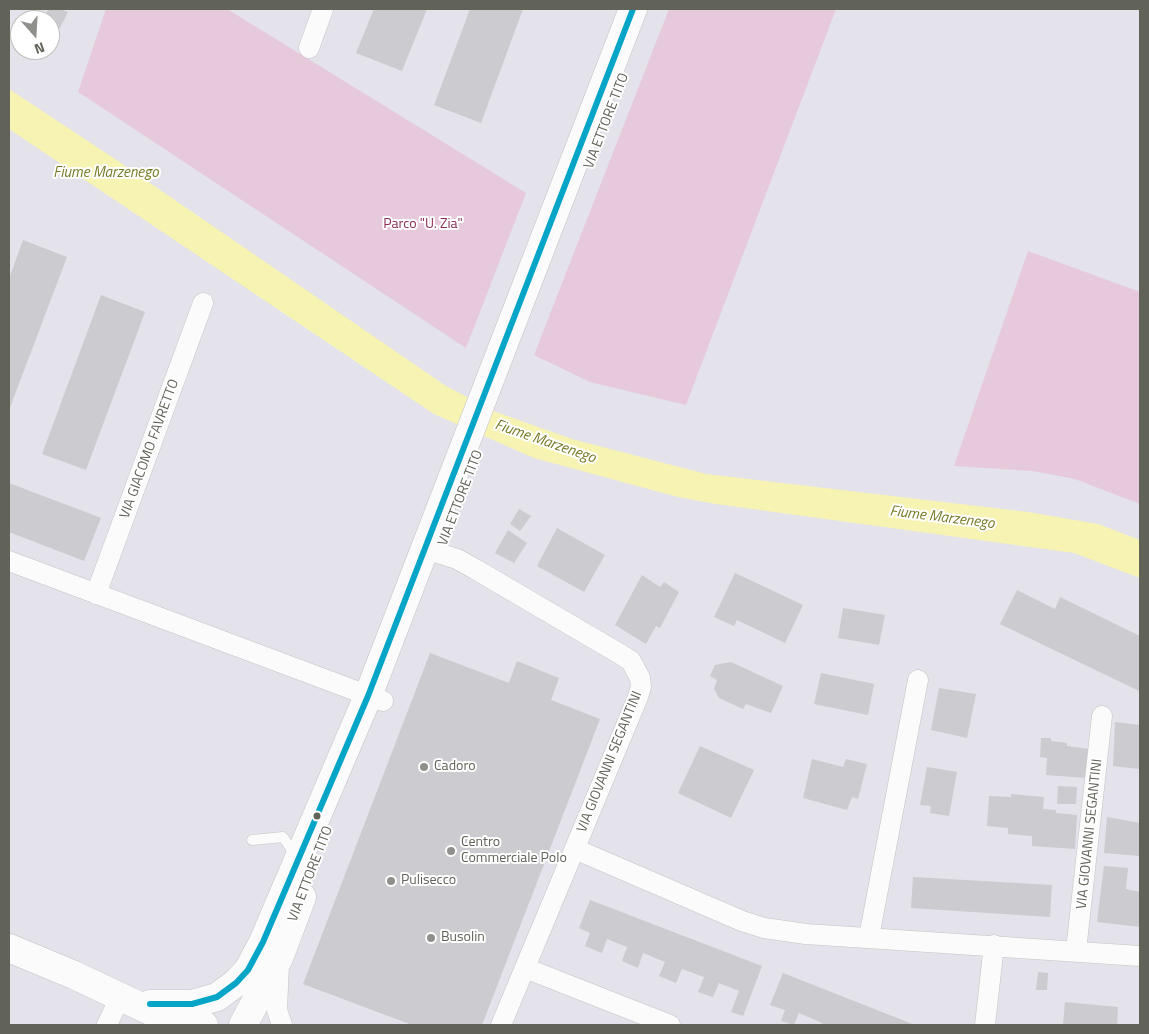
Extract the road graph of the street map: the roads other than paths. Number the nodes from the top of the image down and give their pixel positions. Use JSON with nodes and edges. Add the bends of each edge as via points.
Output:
{"nodes":[{"id":1,"x":323,"y":9,"type":"edge"},
{"id":2,"x":633,"y":9,"type":"edge"},
{"id":3,"x":650,"y":9,"type":"edge"},
{"id":4,"x":309,"y":48,"type":"dead end"},
{"id":5,"x":203,"y":303,"type":"dead end"},
{"id":6,"x":496,"y":387,"type":"junction"},
{"id":7,"x":432,"y":551,"type":"junction"},
{"id":8,"x":9,"y":561,"type":"edge"},
{"id":9,"x":96,"y":594,"type":"junction"},
{"id":10,"x":918,"y":680,"type":"dead end"},
{"id":11,"x":375,"y":698,"type":"junction"},
{"id":12,"x":1102,"y":716,"type":"dead end"},
{"id":13,"x":252,"y":840,"type":"dead end"},
{"id":14,"x":575,"y":849,"type":"junction"},
{"id":15,"x":299,"y":860,"type":"junction"},
{"id":16,"x":869,"y":937,"type":"junction"},
{"id":17,"x":994,"y":945,"type":"junction"},
{"id":18,"x":9,"y":948,"type":"edge"},
{"id":19,"x":1076,"y":951,"type":"junction"},
{"id":20,"x":1140,"y":956,"type":"edge"},
{"id":21,"x":279,"y":958,"type":"junction"},
{"id":22,"x":525,"y":968,"type":"junction"},
{"id":23,"x":120,"y":997,"type":"junction"},
{"id":24,"x":153,"y":1013,"type":"edge"},
{"id":25,"x":107,"y":1025,"type":"edge"},
{"id":26,"x":180,"y":1025,"type":"edge"},
{"id":27,"x":204,"y":1025,"type":"edge"},
{"id":28,"x":244,"y":1025,"type":"edge"},
{"id":29,"x":282,"y":1025,"type":"edge"},
{"id":30,"x":502,"y":1025,"type":"edge"},
{"id":31,"x":670,"y":1025,"type":"edge"},
{"id":32,"x":985,"y":1025,"type":"edge"}],
"edges":[{"from":1,"to":4,"type":"street"},
{"from":2,"to":6,"type":"street","name":"VIA ETTORE TITO"},
{"from":3,"to":6,"type":"street","name":"VIA ETTORE TITO"},
{"from":5,"to":9,"type":"street","name":"VIA GIACOMO FAVRETTO"},
{"from":6,"to":7,"type":"street","name":"VIA ETTORE TITO"},
{"from":7,"to":11,"type":"street","name":"VIA ETTORE TITO"},
{"from":7,"to":14,"type":"street","name":"VIA GIOVANNI SEGANTINI","via":[[476,569],[632,661],[637,668],[641,687],[638,697]]},
{"from":8,"to":9,"type":"street"},
{"from":9,"to":11,"type":"street"},
{"from":10,"to":16,"type":"street"},
{"from":11,"to":15,"type":"street","name":"VIA ETTORE TITO"},
{"from":11,"to":21,"type":"street","name":"VIA ETTORE TITO","via":[[352,770]]},
{"from":12,"to":19,"type":"street","name":"VIA GIOVANNI SEGANTINI"},
{"from":13,"to":15,"type":"lane","via":[[283,837]]},
{"from":14,"to":16,"type":"street","name":"VIA GIOVANNI SEGANTINI","via":[[742,922],[806,934]]},
{"from":14,"to":22,"type":"street"},
{"from":15,"to":24,"type":"street","name":"VIA ETTORE TITO","via":[[263,942],[248,970],[236,983],[204,1002]]},
{"from":16,"to":17,"type":"street","name":"VIA GIOVANNI SEGANTINI"},
{"from":17,"to":19,"type":"street","name":"VIA GIOVANNI SEGANTINI"},
{"from":17,"to":32,"type":"street"},
{"from":18,"to":23,"type":"street"},
{"from":19,"to":20,"type":"street","name":"VIA GIOVANNI SEGANTINI"},
{"from":21,"to":28,"type":"street","name":"VIA ETTORE TITO"},
{"from":21,"to":29,"type":"street","name":"VIA ETTORE TITO","via":[[278,1010]]},
{"from":22,"to":30,"type":"street"},
{"from":22,"to":31,"type":"street"},
{"from":23,"to":24,"type":"street"},
{"from":23,"to":25,"type":"street"},
{"from":24,"to":26,"type":"street"},
{"from":24,"to":27,"type":"street"}]}
